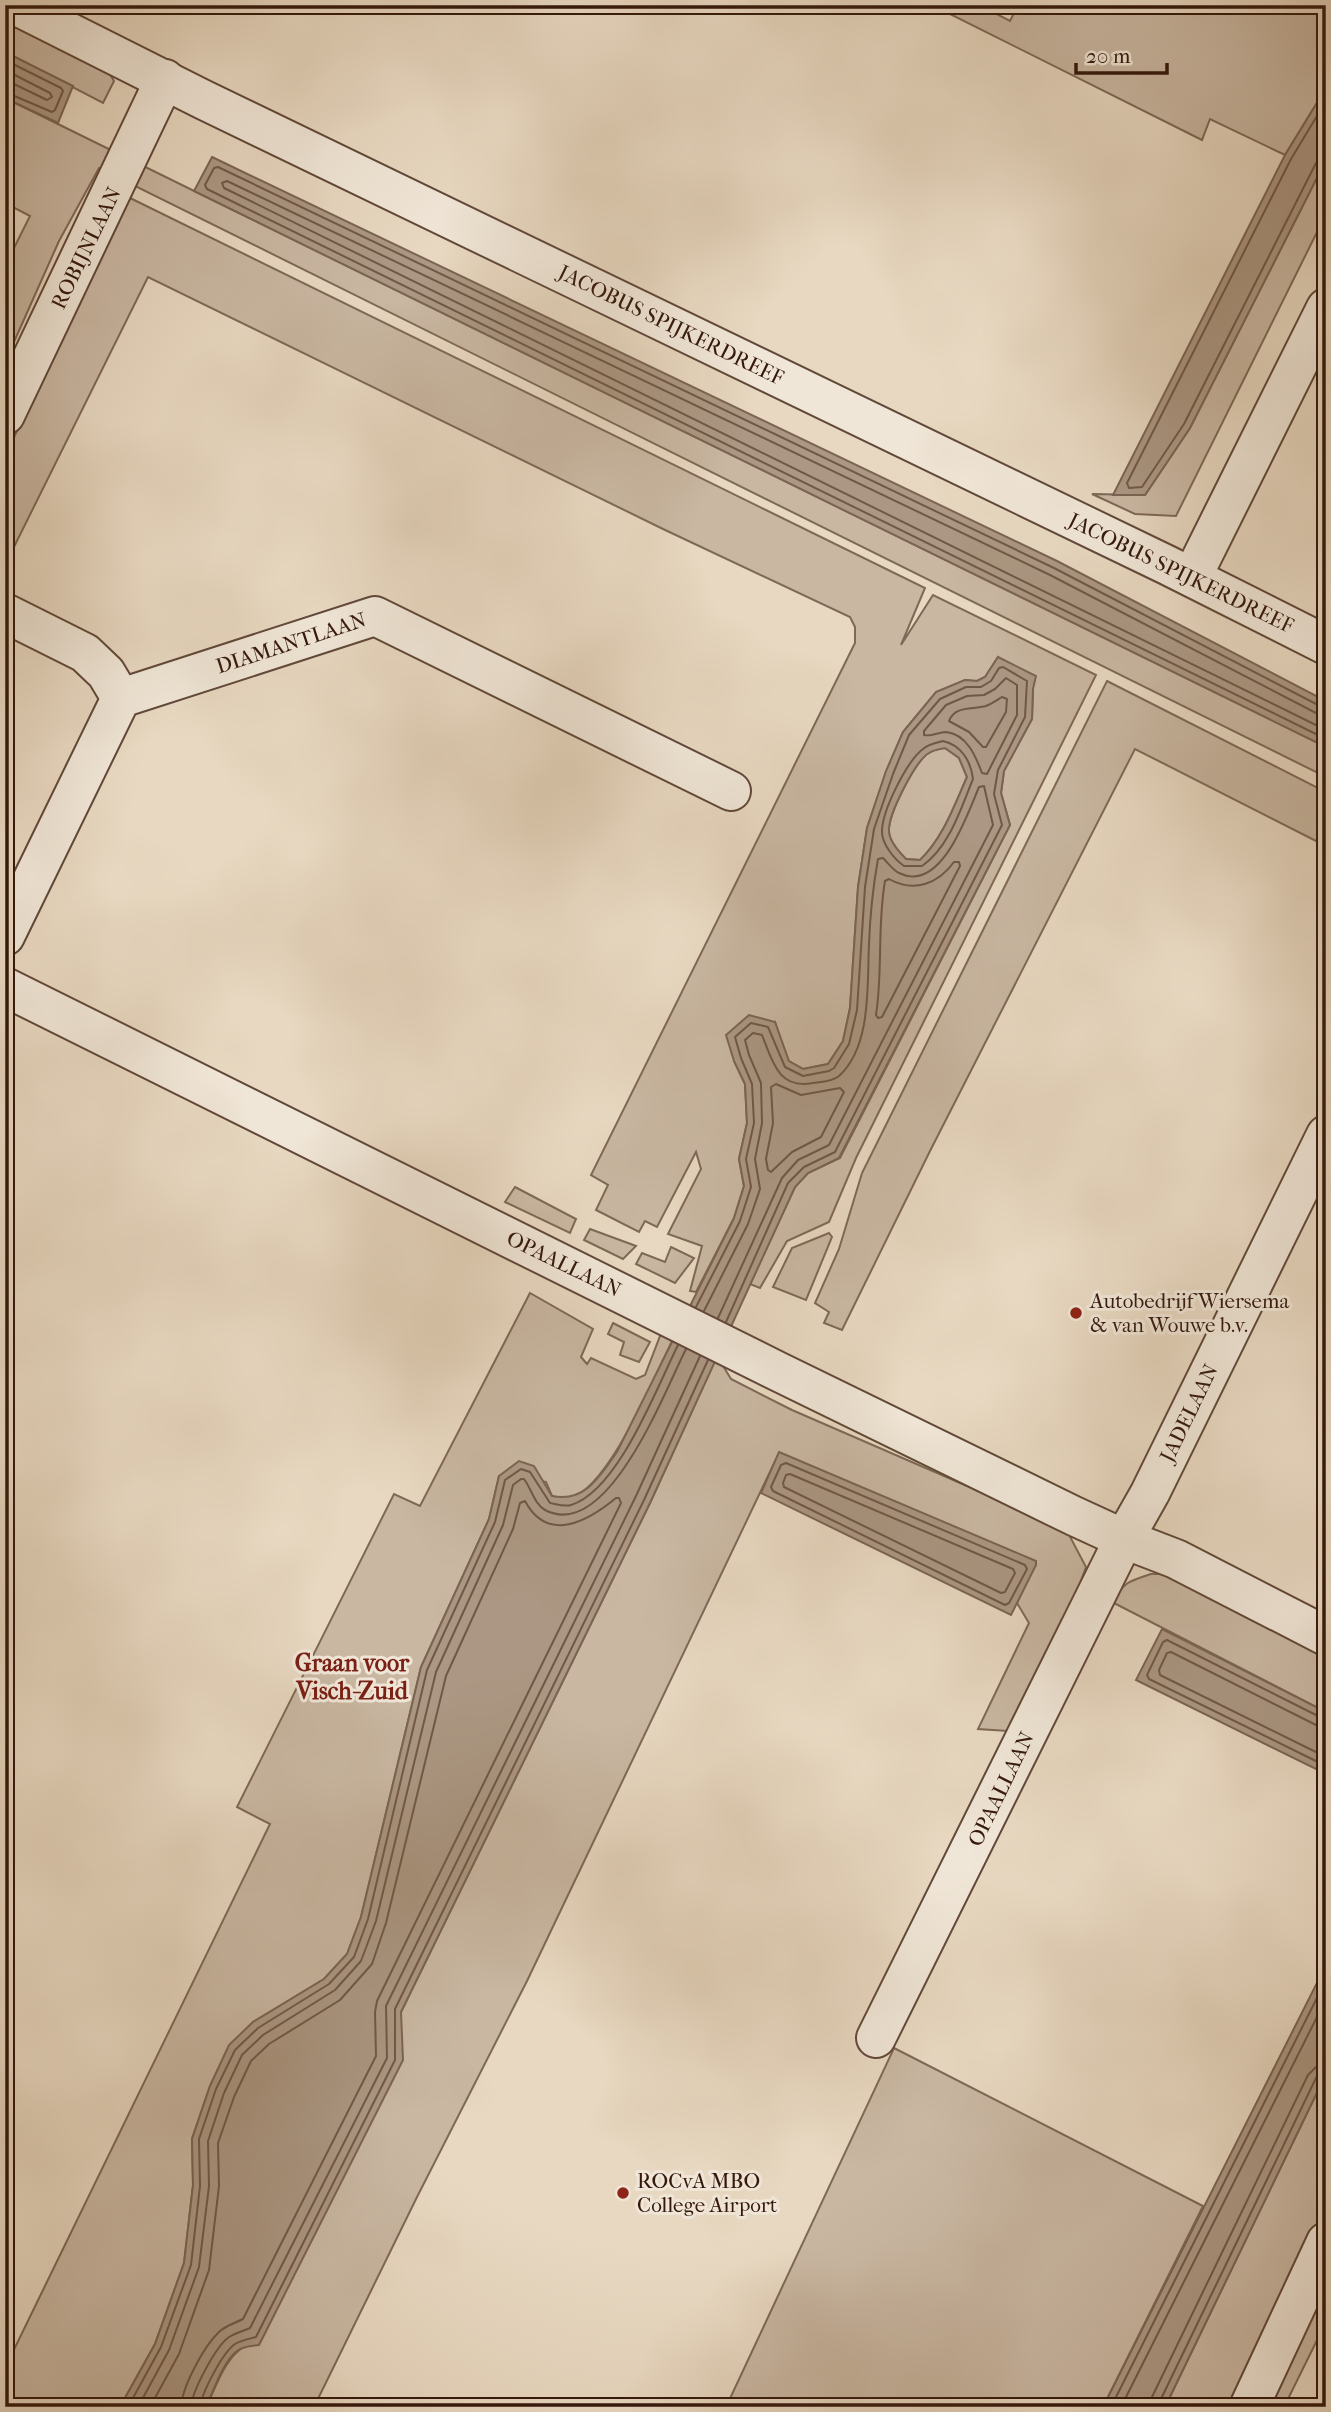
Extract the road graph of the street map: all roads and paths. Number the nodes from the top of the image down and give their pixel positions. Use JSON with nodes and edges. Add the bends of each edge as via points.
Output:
{"nodes":[{"id":1,"x":15,"y":5,"type":"edge"},
{"id":2,"x":165,"y":79,"type":"junction"},
{"id":3,"x":1326,"y":308,"type":"edge"},
{"id":4,"x":5,"y":415,"type":"edge"},
{"id":5,"x":1192,"y":577,"type":"junction"},
{"id":6,"x":5,"y":613,"type":"edge"},
{"id":7,"x":1326,"y":645,"type":"edge"},
{"id":8,"x":121,"y":698,"type":"junction"},
{"id":9,"x":731,"y":791,"type":"dead end"},
{"id":10,"x":5,"y":936,"type":"edge"},
{"id":11,"x":5,"y":987,"type":"edge"},
{"id":12,"x":1326,"y":1135,"type":"edge"},
{"id":13,"x":1124,"y":1539,"type":"junction"},
{"id":14,"x":1326,"y":1636,"type":"edge"},
{"id":15,"x":876,"y":2038,"type":"dead end"},
{"id":16,"x":1326,"y":2242,"type":"edge"},
{"id":17,"x":1249,"y":2407,"type":"edge"}],
"edges":[{"from":1,"to":2,"type":"street","name":"JACOBUS SPIJKERDREEF"},
{"from":2,"to":4,"type":"street","name":"ROBIJNLAAN"},
{"from":2,"to":5,"type":"street","name":"JACOBUS SPIJKERDREEF"},
{"from":3,"to":5,"type":"street"},
{"from":5,"to":7,"type":"street","name":"JACOBUS SPIJKERDREEF"},
{"from":6,"to":8,"type":"street","via":[[85,653],[106,673]]},
{"from":8,"to":9,"type":"street","name":"DIAMANTLAAN","via":[[375,616]]},
{"from":8,"to":10,"type":"street"},
{"from":11,"to":13,"type":"street","name":"OPAALLAAN"},
{"from":12,"to":13,"type":"street","name":"JADELAAN"},
{"from":13,"to":14,"type":"street","name":"OPAALLAAN","via":[[1176,1559]]},
{"from":13,"to":15,"type":"street","name":"OPAALLAAN"},
{"from":16,"to":17,"type":"street"}]}
